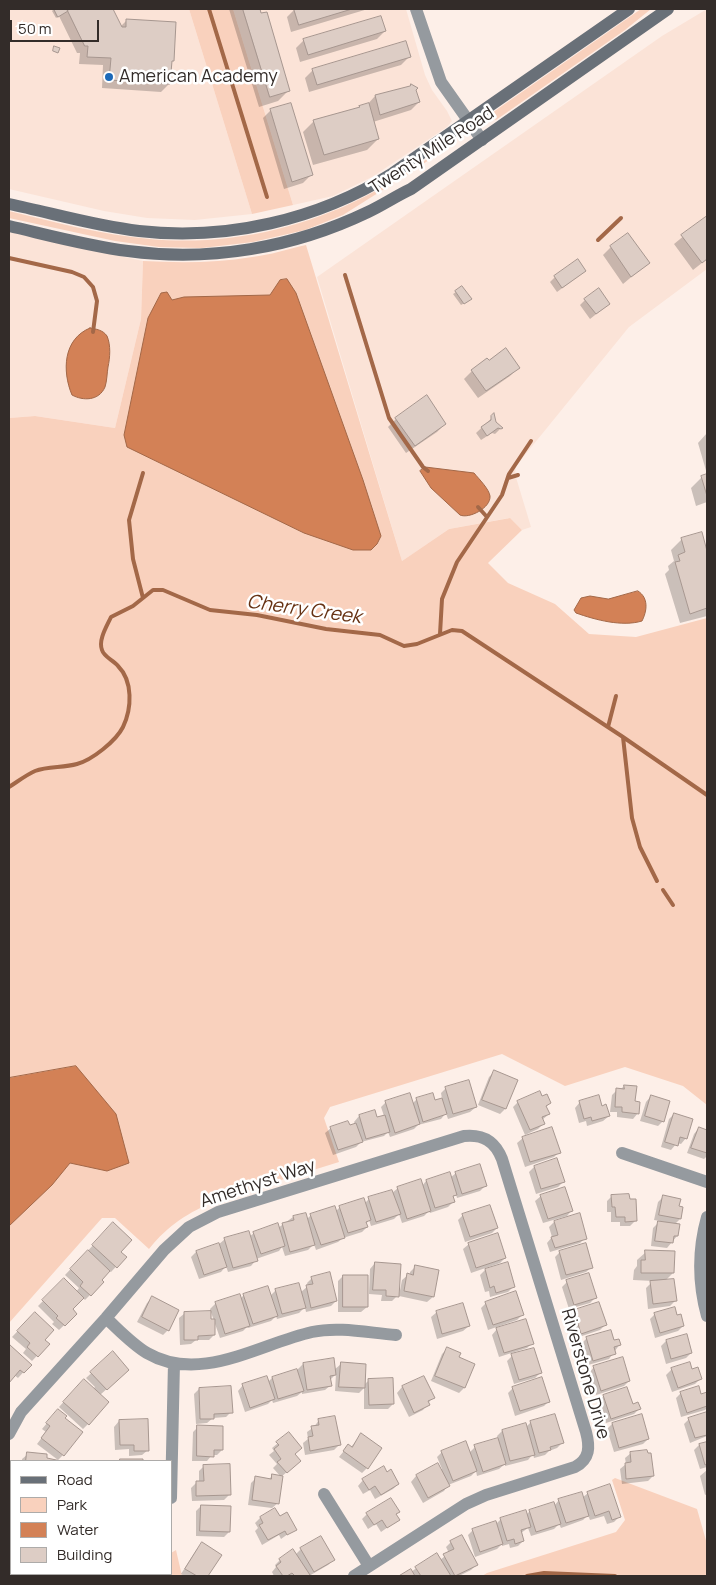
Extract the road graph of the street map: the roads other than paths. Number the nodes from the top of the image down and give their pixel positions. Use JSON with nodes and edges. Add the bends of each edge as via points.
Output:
{"nodes":[{"id":1,"x":416,"y":9,"type":"edge"},
{"id":2,"x":629,"y":9,"type":"edge"},
{"id":3,"x":668,"y":9,"type":"edge"},
{"id":4,"x":469,"y":122,"type":"junction"},
{"id":5,"x":482,"y":140,"type":"junction"},
{"id":6,"x":9,"y":204,"type":"edge"},
{"id":7,"x":9,"y":226,"type":"edge"},
{"id":8,"x":487,"y":1138,"type":"joint"},
{"id":9,"x":622,"y":1153,"type":"dead end"},
{"id":10,"x":707,"y":1182,"type":"edge"},
{"id":11,"x":707,"y":1217,"type":"edge"},
{"id":12,"x":707,"y":1316,"type":"edge"},
{"id":13,"x":106,"y":1318,"type":"junction"},
{"id":14,"x":396,"y":1336,"type":"dead end"},
{"id":15,"x":174,"y":1362,"type":"junction"},
{"id":16,"x":9,"y":1434,"type":"edge"},
{"id":17,"x":172,"y":1460,"type":"edge"},
{"id":18,"x":324,"y":1494,"type":"dead end"},
{"id":19,"x":370,"y":1566,"type":"junction"},
{"id":20,"x":354,"y":1576,"type":"edge"}],
"edges":[{"from":1,"to":4,"type":"street","via":[[440,82]]},
{"from":2,"to":4,"type":"main road","name":"Twenty Mile Road"},
{"from":3,"to":5,"type":"main road","name":"Twenty Mile Road"},
{"from":4,"to":5,"type":"street"},
{"from":4,"to":6,"type":"main road","name":"Twenty Mile Road","via":[[368,187],[307,213],[254,227],[212,232],[139,231]]},
{"from":5,"to":7,"type":"main road","name":"Twenty Mile Road","via":[[367,213],[308,236],[252,250],[203,254],[148,253],[102,247]]},
{"from":8,"to":13,"type":"street","name":"Amethyst Way","via":[[464,1136],[208,1216],[189,1227],[168,1246]]},
{"from":8,"to":19,"type":"street","name":"Riverstone Drive","via":[[498,1150],[505,1168],[589,1442],[587,1456],[575,1467],[476,1499]]},
{"from":9,"to":10,"type":"street"},
{"from":11,"to":12,"type":"street","via":[[700,1270]]},
{"from":13,"to":15,"type":"street","via":[[147,1352]]},
{"from":13,"to":16,"type":"street","name":"Amethyst Way","via":[[22,1412]]},
{"from":14,"to":15,"type":"street","via":[[314,1332],[215,1362],[198,1365]]},
{"from":15,"to":17,"type":"street"},
{"from":18,"to":19,"type":"street"},
{"from":19,"to":20,"type":"street","name":"Riverstone Drive"}]}
